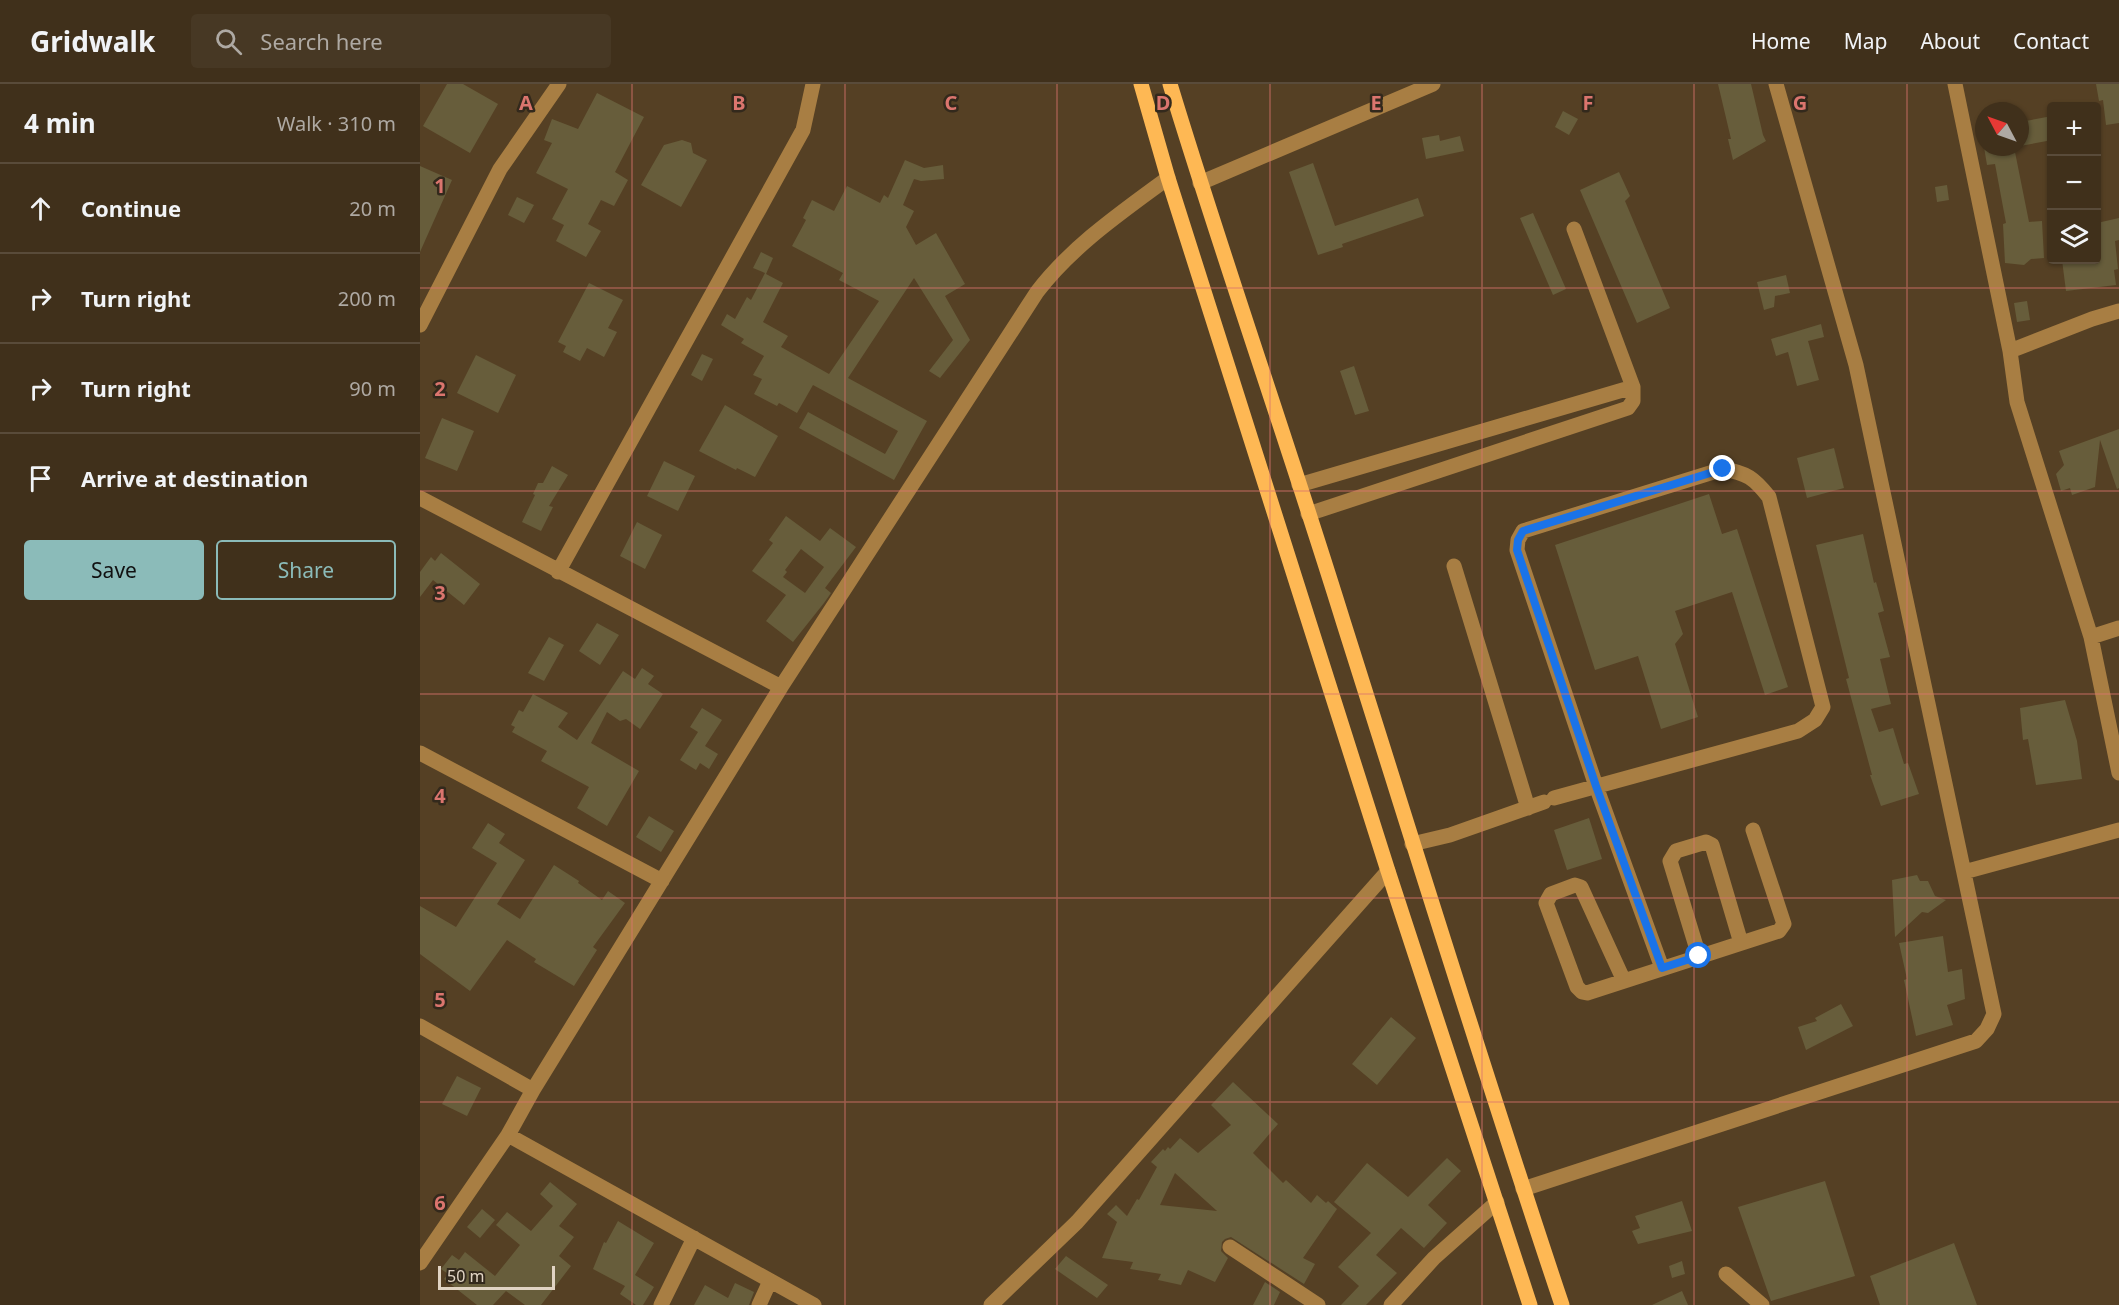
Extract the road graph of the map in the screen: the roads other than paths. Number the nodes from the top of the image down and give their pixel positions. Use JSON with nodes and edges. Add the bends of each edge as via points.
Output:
{"nodes":[{"id":1,"x":559,"y":84,"type":"edge"},
{"id":2,"x":813,"y":84,"type":"edge"},
{"id":3,"x":1142,"y":84,"type":"edge"},
{"id":4,"x":1170,"y":84,"type":"edge"},
{"id":5,"x":1433,"y":84,"type":"edge"},
{"id":6,"x":1776,"y":84,"type":"edge"},
{"id":7,"x":1955,"y":84,"type":"edge"},
{"id":8,"x":1168,"y":178,"type":"junction"},
{"id":9,"x":1200,"y":183,"type":"junction"},
{"id":10,"x":1574,"y":229,"type":"dead end"},
{"id":11,"x":2119,"y":311,"type":"edge"},
{"id":12,"x":420,"y":325,"type":"edge"},
{"id":13,"x":2010,"y":351,"type":"junction"},
{"id":14,"x":1633,"y":387,"type":"junction"},
{"id":15,"x":1433,"y":446,"type":"junction"},
{"id":16,"x":1442,"y":470,"type":"junction"},
{"id":17,"x":1299,"y":485,"type":"junction"},
{"id":18,"x":420,"y":498,"type":"edge"},
{"id":19,"x":1308,"y":514,"type":"junction"},
{"id":20,"x":1454,"y":566,"type":"dead end"},
{"id":21,"x":558,"y":572,"type":"junction"},
{"id":22,"x":2119,"y":628,"type":"edge"},
{"id":23,"x":2091,"y":637,"type":"junction"},
{"id":24,"x":781,"y":687,"type":"junction"},
{"id":25,"x":420,"y":753,"type":"edge"},
{"id":26,"x":2119,"y":772,"type":"edge"},
{"id":27,"x":1596,"y":786,"type":"junction"},
{"id":28,"x":1528,"y":808,"type":"junction"},
{"id":29,"x":1753,"y":830,"type":"dead end"},
{"id":30,"x":2119,"y":830,"type":"edge"},
{"id":31,"x":1412,"y":844,"type":"junction"},
{"id":32,"x":1388,"y":871,"type":"junction"},
{"id":33,"x":1964,"y":872,"type":"junction"},
{"id":34,"x":662,"y":881,"type":"junction"},
{"id":35,"x":1741,"y":943,"type":"junction"},
{"id":36,"x":1699,"y":956,"type":"junction"},
{"id":37,"x":1662,"y":968,"type":"junction"},
{"id":38,"x":1624,"y":981,"type":"junction"},
{"id":39,"x":420,"y":1026,"type":"edge"},
{"id":40,"x":533,"y":1090,"type":"junction"},
{"id":41,"x":508,"y":1135,"type":"junction"},
{"id":42,"x":1523,"y":1189,"type":"junction"},
{"id":43,"x":1497,"y":1202,"type":"junction"},
{"id":44,"x":694,"y":1238,"type":"junction"},
{"id":45,"x":1230,"y":1247,"type":"dead end"},
{"id":46,"x":420,"y":1263,"type":"edge"},
{"id":47,"x":1726,"y":1275,"type":"dead end"},
{"id":48,"x":770,"y":1281,"type":"junction"},
{"id":49,"x":661,"y":1305,"type":"edge"},
{"id":50,"x":759,"y":1305,"type":"edge"},
{"id":51,"x":814,"y":1305,"type":"edge"},
{"id":52,"x":991,"y":1305,"type":"edge"},
{"id":53,"x":1318,"y":1305,"type":"edge"},
{"id":54,"x":1391,"y":1305,"type":"edge"},
{"id":55,"x":1530,"y":1305,"type":"edge"},
{"id":56,"x":1562,"y":1305,"type":"edge"},
{"id":57,"x":1762,"y":1305,"type":"edge"}],
"edges":[{"from":1,"to":12,"type":"street","via":[[500,169]]},
{"from":2,"to":21,"type":"street","via":[[803,130]]},
{"from":3,"to":8,"type":"main road"},
{"from":4,"to":9,"type":"main road"},
{"from":5,"to":9,"type":"street"},
{"from":6,"to":33,"type":"street","via":[[1856,365]]},
{"from":7,"to":13,"type":"street"},
{"from":8,"to":24,"type":"street","via":[[1108,222],[1037,292]]},
{"from":8,"to":32,"type":"main road"},
{"from":9,"to":17,"type":"main road"},
{"from":10,"to":14,"type":"street"},
{"from":11,"to":13,"type":"street"},
{"from":13,"to":23,"type":"street","via":[[2017,402]]},
{"from":14,"to":15,"type":"street"},
{"from":14,"to":16,"type":"street","via":[[1629,408]]},
{"from":15,"to":16,"type":"street"},
{"from":15,"to":17,"type":"street"},
{"from":16,"to":19,"type":"street"},
{"from":17,"to":19,"type":"main road"},
{"from":18,"to":21,"type":"street"},
{"from":19,"to":31,"type":"main road"},
{"from":20,"to":28,"type":"street"},
{"from":21,"to":24,"type":"street"},
{"from":22,"to":23,"type":"street"},
{"from":23,"to":26,"type":"street"},
{"from":24,"to":34,"type":"street"},
{"from":25,"to":34,"type":"street"},
{"from":27,"to":27,"type":"street","via":[[1798,731],[1815,720],[1823,707],[1769,496],[1742,472],[1723,469],[1523,531],[1518,540],[1517,550]]},
{"from":27,"to":28,"type":"street"},
{"from":27,"to":37,"type":"street"},
{"from":28,"to":31,"type":"street"},
{"from":29,"to":35,"type":"street","via":[[1784,924],[1779,931]]},
{"from":30,"to":33,"type":"street"},
{"from":31,"to":42,"type":"main road"},
{"from":32,"to":43,"type":"main road"},
{"from":32,"to":52,"type":"street","via":[[1077,1222]]},
{"from":33,"to":42,"type":"street","via":[[1994,1014],[1976,1041]]},
{"from":34,"to":40,"type":"street"},
{"from":35,"to":36,"type":"street"},
{"from":35,"to":36,"type":"street","via":[[1712,845],[1706,842],[1676,851],[1670,861]]},
{"from":36,"to":37,"type":"street"},
{"from":37,"to":38,"type":"street"},
{"from":38,"to":38,"type":"street","via":[[1581,886],[1551,894],[1546,903],[1577,987],[1587,993]]},
{"from":39,"to":40,"type":"street"},
{"from":40,"to":41,"type":"street"},
{"from":41,"to":44,"type":"street"},
{"from":41,"to":46,"type":"street"},
{"from":42,"to":56,"type":"main road"},
{"from":43,"to":54,"type":"street","via":[[1434,1258]]},
{"from":43,"to":55,"type":"main road"},
{"from":44,"to":48,"type":"street"},
{"from":44,"to":49,"type":"street"},
{"from":45,"to":53,"type":"street"},
{"from":47,"to":57,"type":"street"},
{"from":48,"to":50,"type":"street"},
{"from":48,"to":51,"type":"street"}]}
